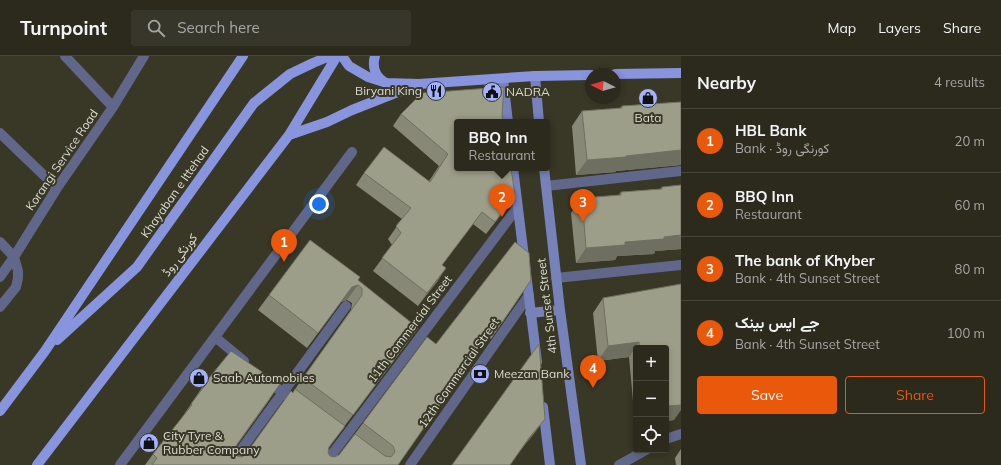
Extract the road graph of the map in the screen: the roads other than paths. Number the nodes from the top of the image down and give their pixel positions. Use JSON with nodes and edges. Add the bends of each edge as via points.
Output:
{"nodes":[{"id":1,"x":65,"y":56,"type":"edge"},
{"id":2,"x":144,"y":56,"type":"edge"},
{"id":3,"x":243,"y":56,"type":"edge"},
{"id":4,"x":330,"y":56,"type":"edge"},
{"id":5,"x":337,"y":56,"type":"edge"},
{"id":6,"x":342,"y":56,"type":"edge"},
{"id":7,"x":375,"y":56,"type":"edge"},
{"id":8,"x":681,"y":73,"type":"edge"},
{"id":9,"x":621,"y":74,"type":"edge"},
{"id":10,"x":585,"y":75,"type":"edge"},
{"id":11,"x":534,"y":76,"type":"junction"},
{"id":12,"x":503,"y":79,"type":"junction"},
{"id":13,"x":387,"y":83,"type":"junction"},
{"id":14,"x":419,"y":84,"type":"junction"},
{"id":15,"x":113,"y":107,"type":"junction"},
{"id":16,"x":508,"y":119,"type":"edge"},
{"id":17,"x":540,"y":119,"type":"edge"},
{"id":18,"x":0,"y":133,"type":"edge"},
{"id":19,"x":288,"y":135,"type":"junction"},
{"id":20,"x":352,"y":152,"type":"dead end"},
{"id":21,"x":513,"y":171,"type":"edge"},
{"id":22,"x":544,"y":171,"type":"edge"},
{"id":23,"x":681,"y":171,"type":"edge"},
{"id":24,"x":546,"y":186,"type":"junction"},
{"id":25,"x":57,"y":188,"type":"junction"},
{"id":26,"x":517,"y":208,"type":"junction"},
{"id":27,"x":0,"y":242,"type":"edge"},
{"id":28,"x":14,"y":257,"type":"junction"},
{"id":29,"x":681,"y":265,"type":"edge"},
{"id":30,"x":0,"y":277,"type":"edge"},
{"id":31,"x":556,"y":278,"type":"junction"},
{"id":32,"x":529,"y":295,"type":"junction"},
{"id":33,"x":346,"y":306,"type":"edge"},
{"id":34,"x":0,"y":307,"type":"edge"},
{"id":35,"x":560,"y":310,"type":"junction"},
{"id":36,"x":530,"y":313,"type":"junction"},
{"id":37,"x":215,"y":337,"type":"junction"},
{"id":38,"x":45,"y":350,"type":"junction"},
{"id":39,"x":538,"y":374,"type":"edge"},
{"id":40,"x":282,"y":393,"type":"junction"},
{"id":41,"x":541,"y":397,"type":"edge"},
{"id":42,"x":0,"y":411,"type":"edge"},
{"id":43,"x":307,"y":412,"type":"edge"},
{"id":44,"x":681,"y":434,"type":"edge"},
{"id":45,"x":669,"y":439,"type":"edge"},
{"id":46,"x":641,"y":453,"type":"edge"},
{"id":47,"x":37,"y":465,"type":"edge"},
{"id":48,"x":120,"y":465,"type":"edge"},
{"id":49,"x":230,"y":465,"type":"edge"},
{"id":50,"x":324,"y":465,"type":"edge"},
{"id":51,"x":410,"y":465,"type":"edge"},
{"id":52,"x":550,"y":465,"type":"edge"},
{"id":53,"x":581,"y":465,"type":"edge"},
{"id":54,"x":619,"y":465,"type":"edge"}],
"edges":[{"from":1,"to":15,"type":"street"},
{"from":2,"to":15,"type":"street","name":"Korangi Service Road"},
{"from":3,"to":38,"type":"main road"},
{"from":4,"to":38,"type":"main road","name":"Khayaban e Ittehad","via":[[290,74],[254,103],[137,267]]},
{"from":5,"to":19,"type":"main road","name":"کورنگی روڈ"},
{"from":6,"to":13,"type":"main road","via":[[349,66],[368,78]]},
{"from":7,"to":13,"type":"main road","via":[[374,70],[377,76]]},
{"from":8,"to":9,"type":"main road"},
{"from":10,"to":11,"type":"main road"},
{"from":11,"to":12,"type":"main road"},
{"from":11,"to":17,"type":"street"},
{"from":12,"to":14,"type":"main road"},
{"from":12,"to":16,"type":"street"},
{"from":13,"to":14,"type":"main road"},
{"from":14,"to":19,"type":"main road","via":[[327,122]]},
{"from":15,"to":25,"type":"street","name":"Korangi Service Road"},
{"from":18,"to":25,"type":"street"},
{"from":19,"to":47,"type":"main road","name":"کورنگی روڈ"},
{"from":20,"to":37,"type":"street"},
{"from":21,"to":26,"type":"street","name":"4th Sunset Street"},
{"from":22,"to":24,"type":"street","name":"4th Sunset Street"},
{"from":23,"to":24,"type":"street"},
{"from":24,"to":31,"type":"street","name":"4th Sunset Street"},
{"from":25,"to":28,"type":"street","name":"Korangi Service Road"},
{"from":26,"to":32,"type":"street","name":"4th Sunset Street"},
{"from":26,"to":50,"type":"street","name":"11th Commercial Street"},
{"from":27,"to":28,"type":"street"},
{"from":28,"to":30,"type":"street","name":"Korangi Service Road"},
{"from":28,"to":34,"type":"street","via":[[18,271],[16,287]]},
{"from":29,"to":31,"type":"street"},
{"from":31,"to":35,"type":"street","name":"4th Sunset Street"},
{"from":32,"to":36,"type":"street","name":"4th Sunset Street"},
{"from":32,"to":51,"type":"street","name":"12th Commercial Street"},
{"from":33,"to":40,"type":"street"},
{"from":35,"to":36,"type":"street"},
{"from":35,"to":53,"type":"street","name":"4th Sunset Street"},
{"from":36,"to":39,"type":"street","name":"4th Sunset Street"},
{"from":37,"to":40,"type":"street"},
{"from":37,"to":48,"type":"street"},
{"from":38,"to":42,"type":"main road"},
{"from":40,"to":43,"type":"street"},
{"from":40,"to":49,"type":"street"},
{"from":41,"to":52,"type":"street"},
{"from":44,"to":45,"type":"street"},
{"from":46,"to":54,"type":"street"}]}
